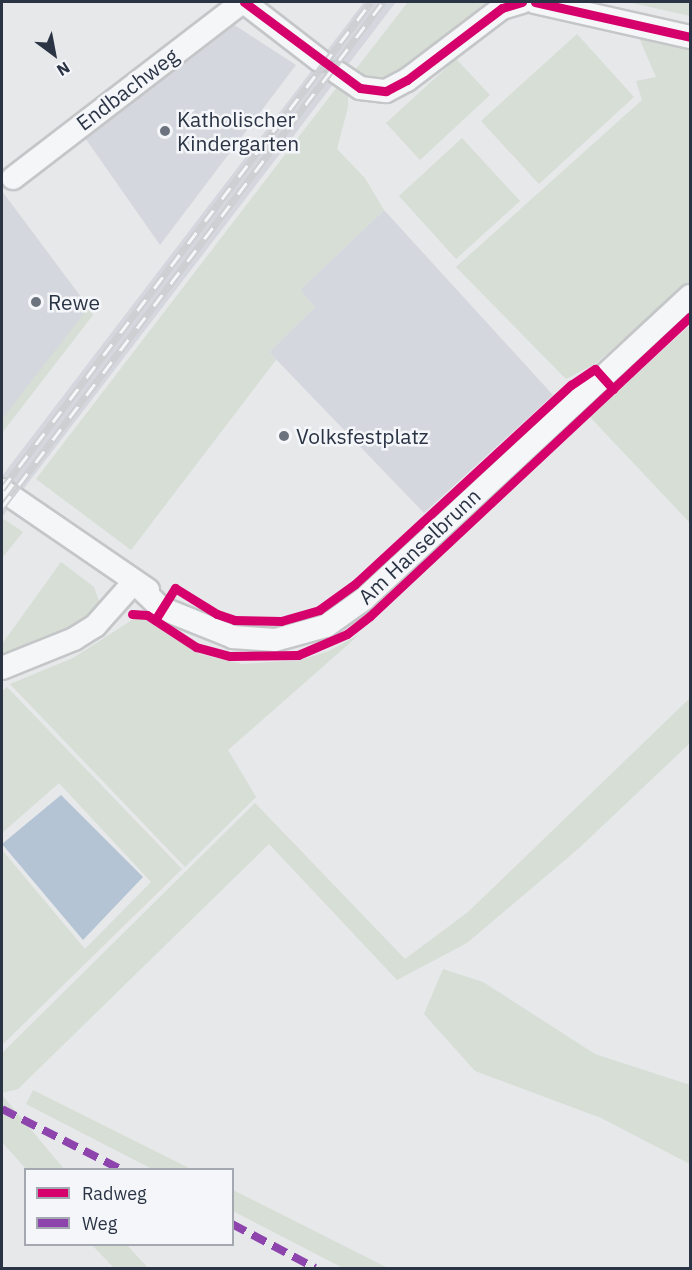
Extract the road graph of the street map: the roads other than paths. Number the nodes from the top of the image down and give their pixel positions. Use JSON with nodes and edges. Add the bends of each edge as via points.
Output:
{"nodes":[{"id":1,"x":243,"y":2,"type":"edge"},
{"id":2,"x":522,"y":2,"type":"edge"},
{"id":3,"x":535,"y":2,"type":"edge"},
{"id":4,"x":690,"y":38,"type":"edge"},
{"id":5,"x":320,"y":60,"type":"dead end"},
{"id":6,"x":338,"y":73,"type":"dead end"},
{"id":7,"x":13,"y":178,"type":"dead end"},
{"id":8,"x":690,"y":296,"type":"edge"},
{"id":9,"x":2,"y":490,"type":"edge"},
{"id":10,"x":134,"y":582,"type":"junction"},
{"id":11,"x":2,"y":668,"type":"edge"}],
"edges":[{"from":1,"to":5,"type":"street","name":"Endbachweg"},
{"from":1,"to":7,"type":"street","name":"Endbachweg"},
{"from":2,"to":6,"type":"street","via":[[502,8],[386,91],[360,88]]},
{"from":3,"to":4,"type":"street"},
{"from":8,"to":10,"type":"street","name":"Am Hanselbrunn","via":[[344,615],[326,626],[275,640],[233,637],[161,608]]},
{"from":9,"to":10,"type":"street","name":"Am Hanselbrunn"},
{"from":10,"to":11,"type":"street","via":[[95,626],[74,639]]}]}
